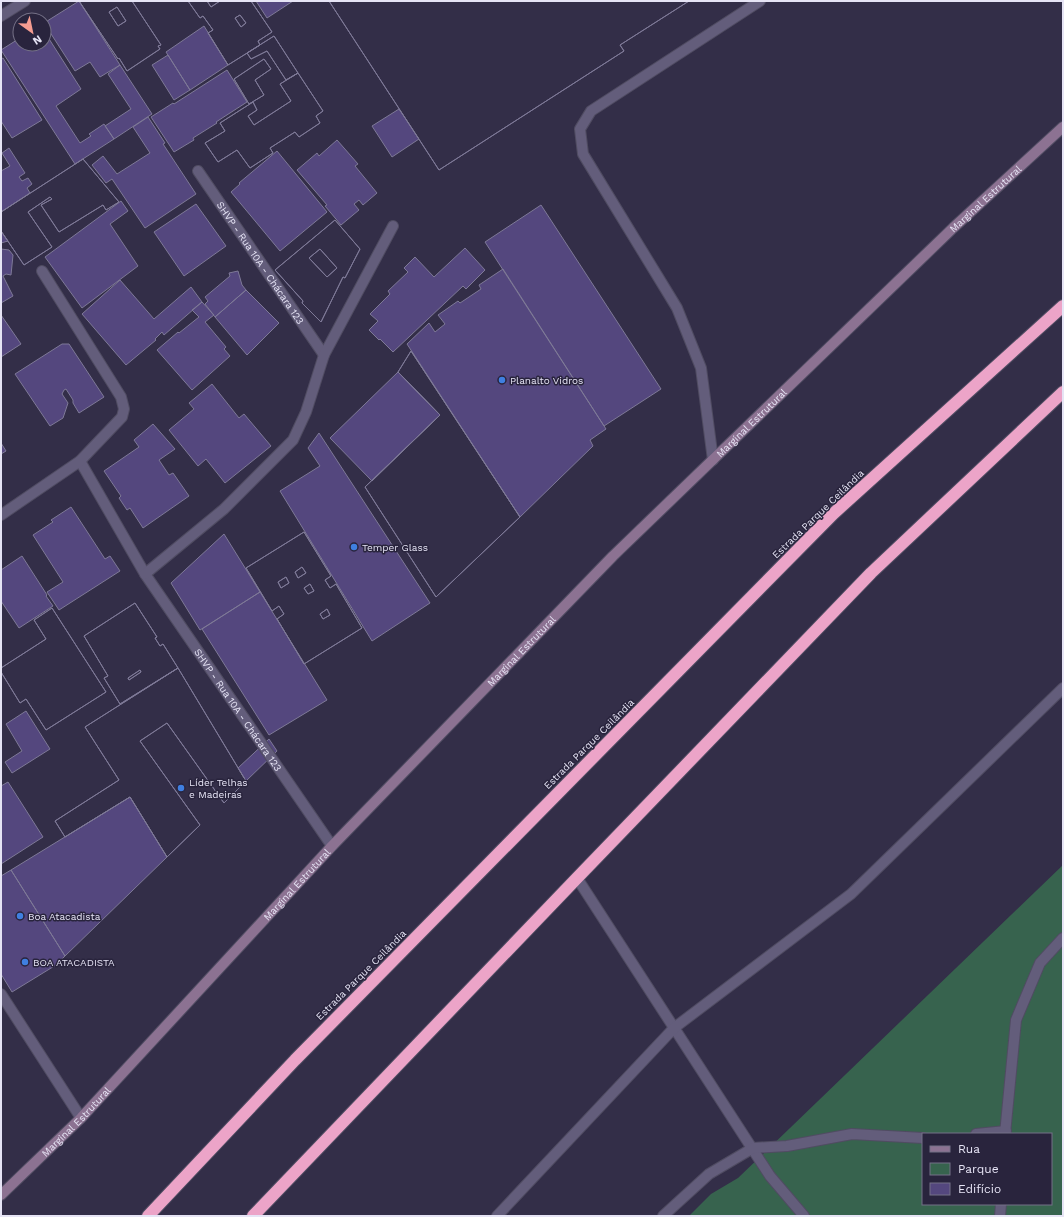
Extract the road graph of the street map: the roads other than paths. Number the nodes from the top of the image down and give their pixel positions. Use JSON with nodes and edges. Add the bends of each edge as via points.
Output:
{"nodes":[{"id":1,"x":25,"y":1,"type":"edge"},
{"id":2,"x":760,"y":1,"type":"edge"},
{"id":3,"x":1,"y":16,"type":"edge"},
{"id":4,"x":1063,"y":127,"type":"edge"},
{"id":5,"x":198,"y":171,"type":"dead end"},
{"id":6,"x":394,"y":226,"type":"dead end"},
{"id":7,"x":42,"y":271,"type":"dead end"},
{"id":8,"x":1063,"y":306,"type":"edge"},
{"id":9,"x":324,"y":355,"type":"junction"},
{"id":10,"x":1063,"y":392,"type":"edge"},
{"id":11,"x":713,"y":460,"type":"junction"},
{"id":12,"x":80,"y":461,"type":"junction"},
{"id":13,"x":1,"y":515,"type":"edge"},
{"id":14,"x":145,"y":574,"type":"junction"},
{"id":15,"x":1063,"y":688,"type":"edge"},
{"id":16,"x":332,"y":846,"type":"junction"},
{"id":17,"x":577,"y":878,"type":"junction"},
{"id":18,"x":1063,"y":938,"type":"edge"},
{"id":19,"x":1,"y":994,"type":"edge"},
{"id":20,"x":674,"y":1028,"type":"junction"},
{"id":21,"x":81,"y":1118,"type":"junction"},
{"id":22,"x":1005,"y":1132,"type":"edge"},
{"id":23,"x":990,"y":1133,"type":"edge"},
{"id":24,"x":922,"y":1138,"type":"edge"},
{"id":25,"x":753,"y":1148,"type":"junction"},
{"id":26,"x":1,"y":1195,"type":"edge"},
{"id":27,"x":1001,"y":1205,"type":"edge"},
{"id":28,"x":148,"y":1216,"type":"edge"},
{"id":29,"x":253,"y":1216,"type":"edge"},
{"id":30,"x":497,"y":1216,"type":"edge"},
{"id":31,"x":663,"y":1216,"type":"edge"},
{"id":32,"x":804,"y":1216,"type":"edge"},
{"id":33,"x":1000,"y":1216,"type":"edge"}],
"edges":[{"from":1,"to":3,"type":"street"},
{"from":2,"to":11,"type":"street","via":[[591,111],[580,129],[583,154],[677,308],[697,356],[701,368]]},
{"from":4,"to":11,"type":"main road","name":"Marginal Estrutural","via":[[953,228]]},
{"from":5,"to":9,"type":"street","name":"SHVP - Rua 10A - Chácara 123"},
{"from":6,"to":9,"type":"street"},
{"from":7,"to":12,"type":"street","via":[[121,397],[124,409],[122,417]]},
{"from":8,"to":28,"type":"highway","name":"Estrada Parque Ceilândia","via":[[833,514],[294,1060]]},
{"from":9,"to":14,"type":"street","via":[[306,412],[293,440],[224,509]]},
{"from":10,"to":17,"type":"highway","via":[[871,573]]},
{"from":11,"to":16,"type":"main road","name":"Marginal Estrutural","via":[[613,556]]},
{"from":12,"to":13,"type":"street"},
{"from":12,"to":14,"type":"street","name":"SHVP - Rua 10A - Chácara 123"},
{"from":14,"to":16,"type":"street","name":"SHVP - Rua 10A - Chácara 123"},
{"from":15,"to":20,"type":"street","via":[[850,894]]},
{"from":16,"to":21,"type":"main road","name":"Marginal Estrutural"},
{"from":17,"to":20,"type":"street"},
{"from":17,"to":29,"type":"highway"},
{"from":18,"to":22,"type":"street","via":[[1040,963],[1016,1020]]},
{"from":19,"to":21,"type":"street"},
{"from":20,"to":25,"type":"street"},
{"from":20,"to":30,"type":"street"},
{"from":21,"to":26,"type":"main road","name":"Marginal Estrutural"},
{"from":22,"to":23,"type":"street"},
{"from":24,"to":25,"type":"street","via":[[852,1134],[787,1146]]},
{"from":25,"to":31,"type":"street","via":[[709,1174]]},
{"from":25,"to":32,"type":"street","via":[[770,1176]]},
{"from":27,"to":33,"type":"street"}]}
